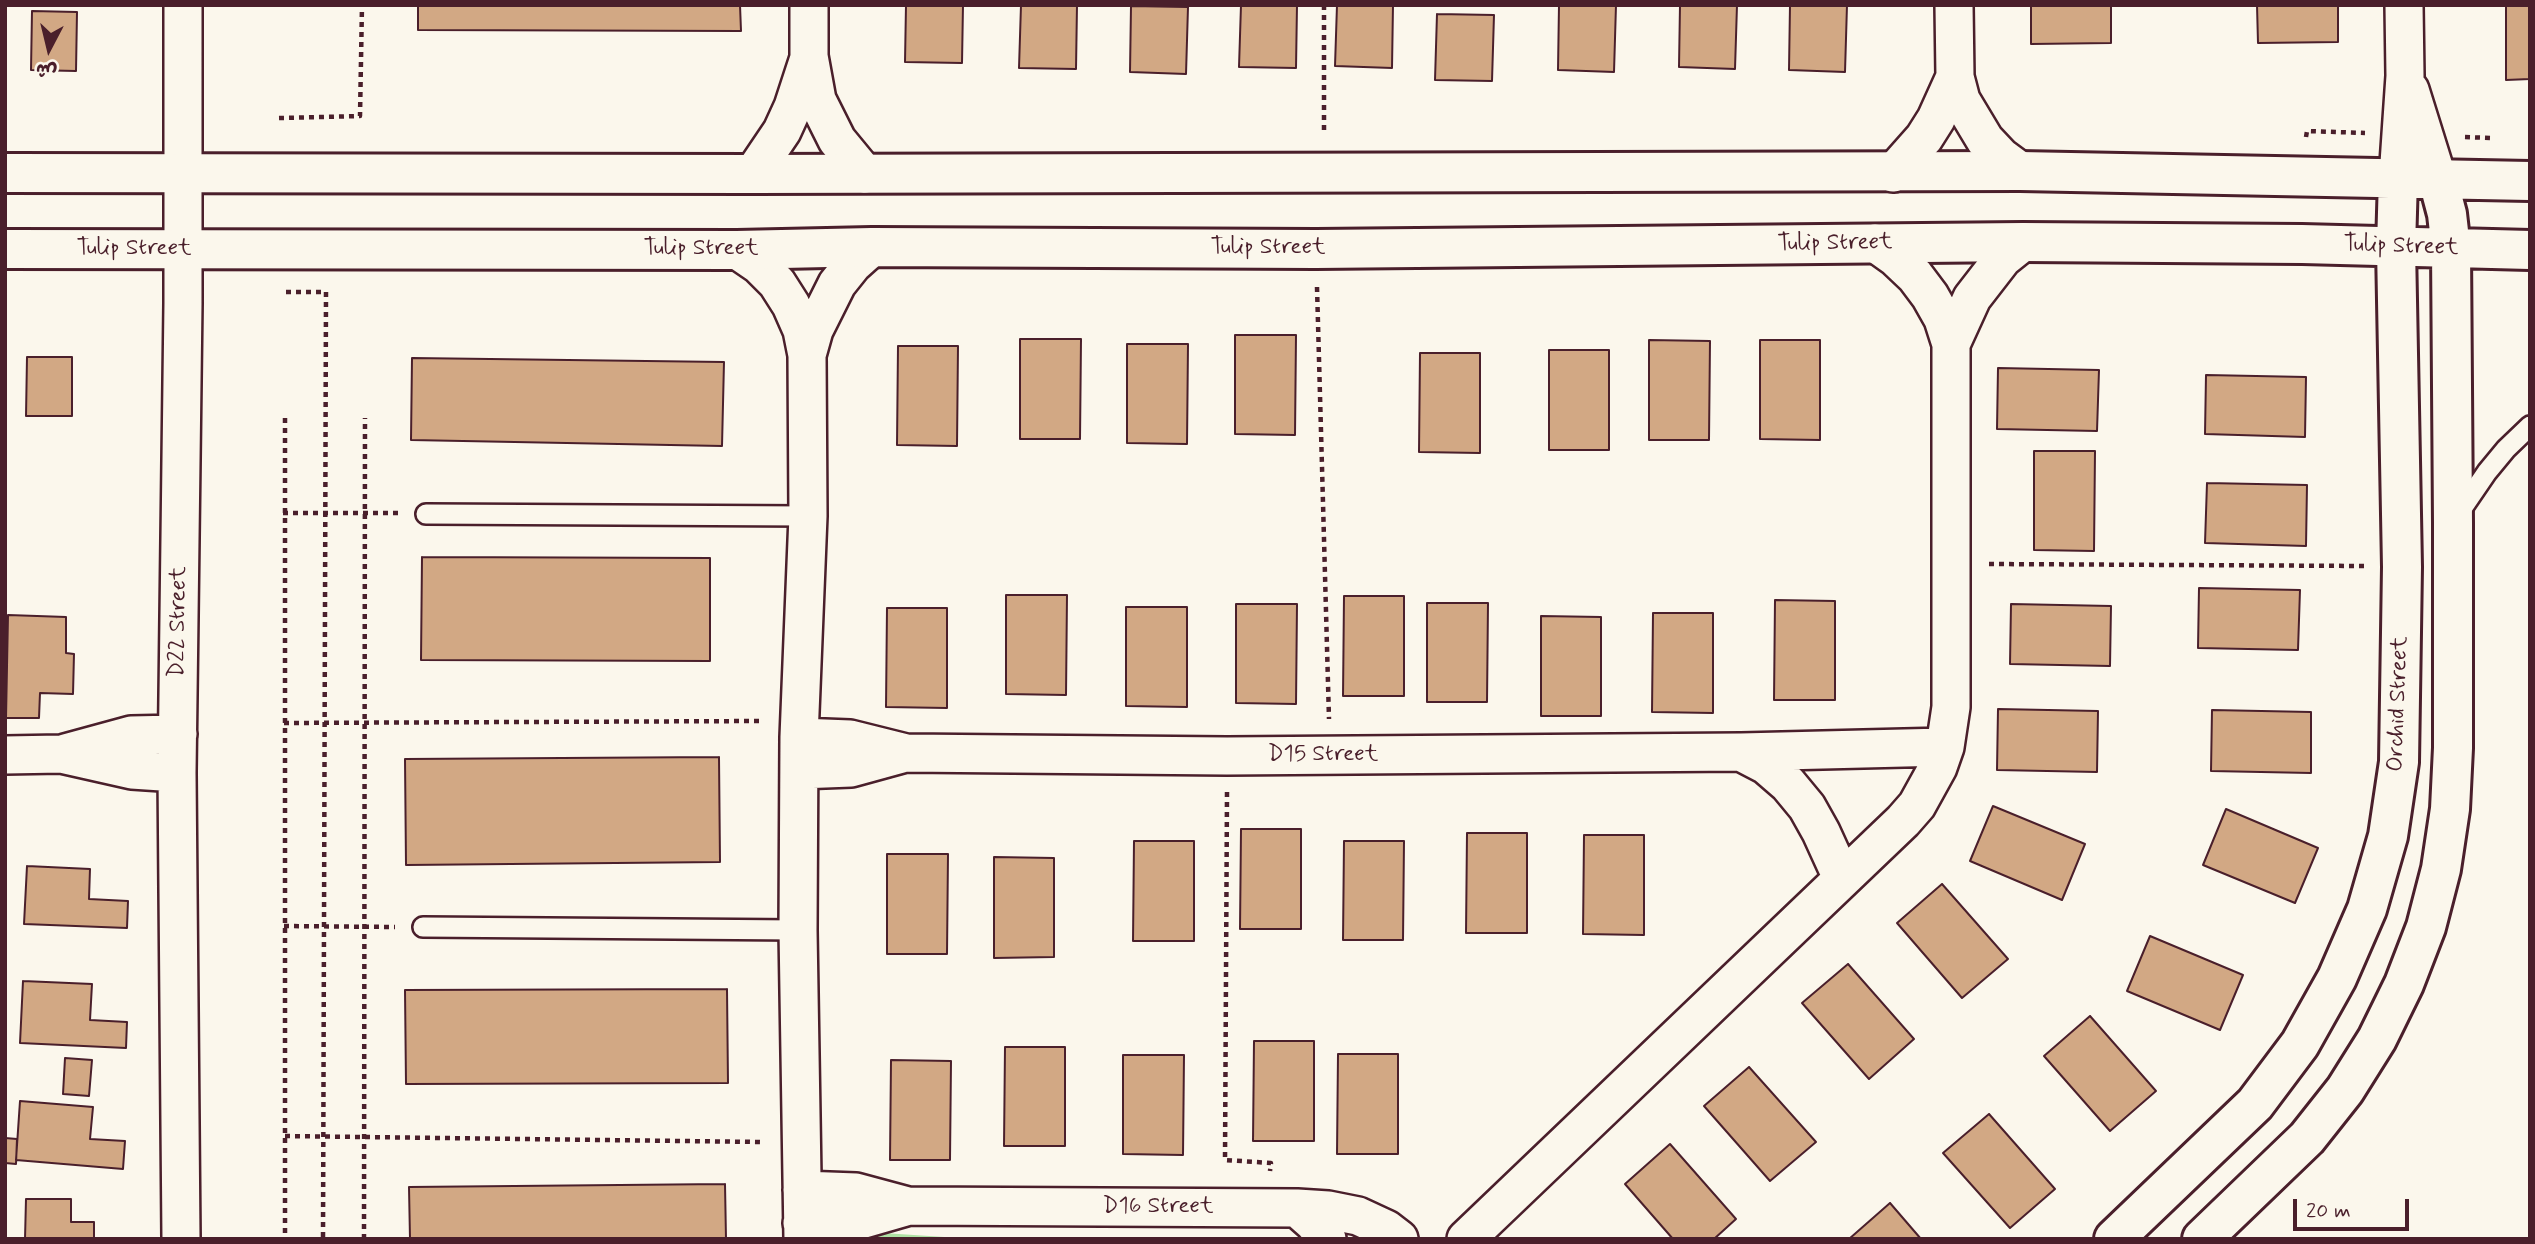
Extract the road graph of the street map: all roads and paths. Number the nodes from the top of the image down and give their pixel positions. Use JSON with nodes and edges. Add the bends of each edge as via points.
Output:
{"nodes":[{"id":1,"x":183,"y":5,"type":"edge"},
{"id":2,"x":362,"y":5,"type":"edge"},
{"id":3,"x":809,"y":5,"type":"edge"},
{"id":4,"x":1324,"y":5,"type":"edge"},
{"id":5,"x":1954,"y":5,"type":"edge"},
{"id":6,"x":2404,"y":5,"type":"edge"},
{"id":7,"x":809,"y":57,"type":"junction"},
{"id":8,"x":2405,"y":76,"type":"junction"},
{"id":9,"x":1955,"y":77,"type":"junction"},
{"id":10,"x":279,"y":118,"type":"dead end"},
{"id":11,"x":2020,"y":171,"type":"junction"},
{"id":12,"x":5,"y":173,"type":"edge"},
{"id":13,"x":183,"y":173,"type":"junction"},
{"id":14,"x":1324,"y":173,"type":"junction"},
{"id":15,"x":1893,"y":173,"type":"junction"},
{"id":16,"x":753,"y":174,"type":"junction"},
{"id":17,"x":865,"y":174,"type":"junction"},
{"id":18,"x":2398,"y":178,"type":"junction"},
{"id":19,"x":2438,"y":180,"type":"junction"},
{"id":20,"x":2530,"y":181,"type":"edge"},
{"id":21,"x":2023,"y":242,"type":"junction"},
{"id":22,"x":1875,"y":243,"type":"junction"},
{"id":23,"x":872,"y":247,"type":"junction"},
{"id":24,"x":2396,"y":247,"type":"junction"},
{"id":25,"x":1315,"y":248,"type":"junction"},
{"id":26,"x":5,"y":249,"type":"edge"},
{"id":27,"x":183,"y":249,"type":"junction"},
{"id":28,"x":2451,"y":249,"type":"junction"},
{"id":29,"x":737,"y":250,"type":"junction"},
{"id":30,"x":2530,"y":250,"type":"edge"},
{"id":31,"x":277,"y":291,"type":"dead end"},
{"id":32,"x":1951,"y":344,"type":"junction"},
{"id":33,"x":807,"y":355,"type":"junction"},
{"id":34,"x":285,"y":418,"type":"dead end"},
{"id":35,"x":365,"y":418,"type":"dead end"},
{"id":36,"x":2530,"y":426,"type":"edge"},
{"id":37,"x":284,"y":513,"type":"junction"},
{"id":38,"x":325,"y":513,"type":"junction"},
{"id":39,"x":365,"y":513,"type":"junction"},
{"id":40,"x":426,"y":514,"type":"joint"},
{"id":41,"x":808,"y":516,"type":"junction"},
{"id":42,"x":2453,"y":523,"type":"junction"},
{"id":43,"x":1953,"y":564,"type":"junction"},
{"id":44,"x":2402,"y":567,"type":"junction"},
{"id":45,"x":325,"y":722,"type":"junction"},
{"id":46,"x":365,"y":722,"type":"junction"},
{"id":47,"x":284,"y":723,"type":"junction"},
{"id":48,"x":178,"y":734,"type":"junction"},
{"id":49,"x":799,"y":743,"type":"junction"},
{"id":50,"x":1945,"y":747,"type":"junction"},
{"id":51,"x":1741,"y":752,"type":"junction"},
{"id":52,"x":61,"y":754,"type":"junction"},
{"id":53,"x":5,"y":755,"type":"edge"},
{"id":54,"x":1330,"y":755,"type":"junction"},
{"id":55,"x":1227,"y":756,"type":"junction"},
{"id":56,"x":177,"y":773,"type":"junction"},
{"id":57,"x":1842,"y":878,"type":"junction"},
{"id":58,"x":284,"y":926,"type":"junction"},
{"id":59,"x":324,"y":926,"type":"junction"},
{"id":60,"x":365,"y":927,"type":"junction"},
{"id":61,"x":423,"y":927,"type":"joint"},
{"id":62,"x":798,"y":930,"type":"junction"},
{"id":63,"x":285,"y":1136,"type":"junction"},
{"id":64,"x":324,"y":1136,"type":"junction"},
{"id":65,"x":364,"y":1137,"type":"junction"},
{"id":66,"x":802,"y":1142,"type":"junction"},
{"id":67,"x":1283,"y":1208,"type":"junction"},
{"id":68,"x":802,"y":1217,"type":"edge"},
{"id":69,"x":181,"y":1239,"type":"edge"},
{"id":70,"x":285,"y":1239,"type":"edge"},
{"id":71,"x":324,"y":1239,"type":"edge"},
{"id":72,"x":364,"y":1239,"type":"edge"},
{"id":73,"x":1327,"y":1239,"type":"edge"},
{"id":74,"x":1399,"y":1239,"type":"edge"},
{"id":75,"x":1466,"y":1239,"type":"edge"},
{"id":76,"x":2114,"y":1239,"type":"edge"},
{"id":77,"x":2202,"y":1239,"type":"edge"}],
"edges":[{"from":1,"to":13,"type":"street","name":"D22 Street"},
{"from":2,"to":10,"type":"path","via":[[360,116]]},
{"from":3,"to":7,"type":"street"},
{"from":4,"to":14,"type":"path"},
{"from":5,"to":9,"type":"street"},
{"from":6,"to":8,"type":"street","name":"Orchid Street"},
{"from":7,"to":16,"type":"street","via":[[782,131]]},
{"from":7,"to":17,"type":"street","via":[[826,120]]},
{"from":8,"to":18,"type":"street","name":"Orchid Street"},
{"from":8,"to":19,"type":"street","name":"Orchid Street"},
{"from":9,"to":11,"type":"street","via":[[1961,100],[1985,140]]},
{"from":9,"to":15,"type":"street","via":[[1936,119]]},
{"from":11,"to":15,"type":"street"},
{"from":11,"to":18,"type":"street"},
{"from":12,"to":13,"type":"street"},
{"from":13,"to":16,"type":"street"},
{"from":13,"to":27,"type":"street","name":"D22 Street"},
{"from":14,"to":15,"type":"street"},
{"from":14,"to":17,"type":"street"},
{"from":16,"to":17,"type":"street"},
{"from":18,"to":19,"type":"street"},
{"from":18,"to":24,"type":"street","name":"Orchid Street"},
{"from":19,"to":20,"type":"street"},
{"from":19,"to":28,"type":"street","name":"Orchid Street"},
{"from":21,"to":22,"type":"street","name":"Tulip Street"},
{"from":21,"to":24,"type":"street","name":"Tulip Street"},
{"from":21,"to":32,"type":"street","via":[[2003,258],[1972,298]]},
{"from":22,"to":25,"type":"street","name":"Tulip Street"},
{"from":22,"to":32,"type":"street","via":[[1922,286],[1943,319]]},
{"from":23,"to":25,"type":"street","name":"Tulip Street"},
{"from":23,"to":29,"type":"street","name":"Tulip Street"},
{"from":23,"to":33,"type":"street","via":[[831,295]]},
{"from":24,"to":28,"type":"street","name":"Tulip Street"},
{"from":24,"to":44,"type":"street","name":"Orchid Street"},
{"from":25,"to":54,"type":"path"},
{"from":26,"to":27,"type":"street","name":"Tulip Street"},
{"from":27,"to":29,"type":"street","name":"Tulip Street"},
{"from":27,"to":48,"type":"street","name":"D22 Street"},
{"from":28,"to":30,"type":"street","name":"Tulip Street"},
{"from":28,"to":42,"type":"street","name":"Orchid Street"},
{"from":29,"to":33,"type":"street","via":[[759,265],[784,294],[802,330]]},
{"from":31,"to":38,"type":"path","via":[[326,292]]},
{"from":32,"to":43,"type":"street"},
{"from":33,"to":41,"type":"street"},
{"from":34,"to":37,"type":"path"},
{"from":35,"to":39,"type":"path"},
{"from":36,"to":42,"type":"lane","via":[[2487,471]]},
{"from":37,"to":38,"type":"path"},
{"from":37,"to":47,"type":"path"},
{"from":38,"to":39,"type":"path"},
{"from":38,"to":45,"type":"path"},
{"from":39,"to":40,"type":"path"},
{"from":39,"to":46,"type":"path"},
{"from":40,"to":41,"type":"lane"},
{"from":41,"to":49,"type":"street"},
{"from":42,"to":77,"type":"street","name":"Orchid Street","via":[[2450,808],[2426,927],[2399,995],[2345,1090],[2307,1138]]},
{"from":43,"to":44,"type":"path"},
{"from":43,"to":50,"type":"street","via":[[1951,707]]},
{"from":44,"to":76,"type":"street","name":"Orchid Street","via":[[2399,762],[2388,836],[2362,920],[2337,978],[2300,1044],[2255,1104]]},
{"from":45,"to":46,"type":"path"},
{"from":45,"to":47,"type":"path"},
{"from":45,"to":59,"type":"path"},
{"from":46,"to":49,"type":"path"},
{"from":46,"to":60,"type":"path"},
{"from":47,"to":58,"type":"path"},
{"from":48,"to":52,"type":"street","via":[[131,735]]},
{"from":48,"to":56,"type":"street","name":"D22 Street"},
{"from":49,"to":55,"type":"street","name":"D15 Street","via":[[851,768],[906,753]]},
{"from":49,"to":62,"type":"street"},
{"from":50,"to":51,"type":"street","name":"D15 Street"},
{"from":50,"to":57,"type":"street","via":[[1917,805]]},
{"from":51,"to":54,"type":"street","name":"D15 Street"},
{"from":51,"to":57,"type":"street","via":[[1766,765],[1807,807]]},
{"from":52,"to":53,"type":"street"},
{"from":52,"to":56,"type":"street","via":[[132,770]]},
{"from":54,"to":55,"type":"street","name":"D15 Street"},
{"from":55,"to":67,"type":"path","via":[[1225,1160],[1271,1163]]},
{"from":56,"to":69,"type":"street","name":"D22 Street"},
{"from":57,"to":75,"type":"street"},
{"from":58,"to":59,"type":"path"},
{"from":58,"to":63,"type":"path"},
{"from":59,"to":60,"type":"path"},
{"from":59,"to":64,"type":"path"},
{"from":60,"to":61,"type":"path"},
{"from":60,"to":65,"type":"path"},
{"from":61,"to":62,"type":"lane"},
{"from":62,"to":66,"type":"street"},
{"from":63,"to":64,"type":"path"},
{"from":63,"to":70,"type":"path"},
{"from":64,"to":65,"type":"path"},
{"from":64,"to":71,"type":"path"},
{"from":65,"to":66,"type":"path"},
{"from":65,"to":72,"type":"path"},
{"from":66,"to":68,"type":"street"},
{"from":67,"to":68,"type":"street","name":"D16 Street","via":[[909,1206],[856,1192]]},
{"from":67,"to":73,"type":"street","via":[[1314,1223]]},
{"from":67,"to":74,"type":"street","name":"D16 Street","via":[[1358,1216]]}]}
